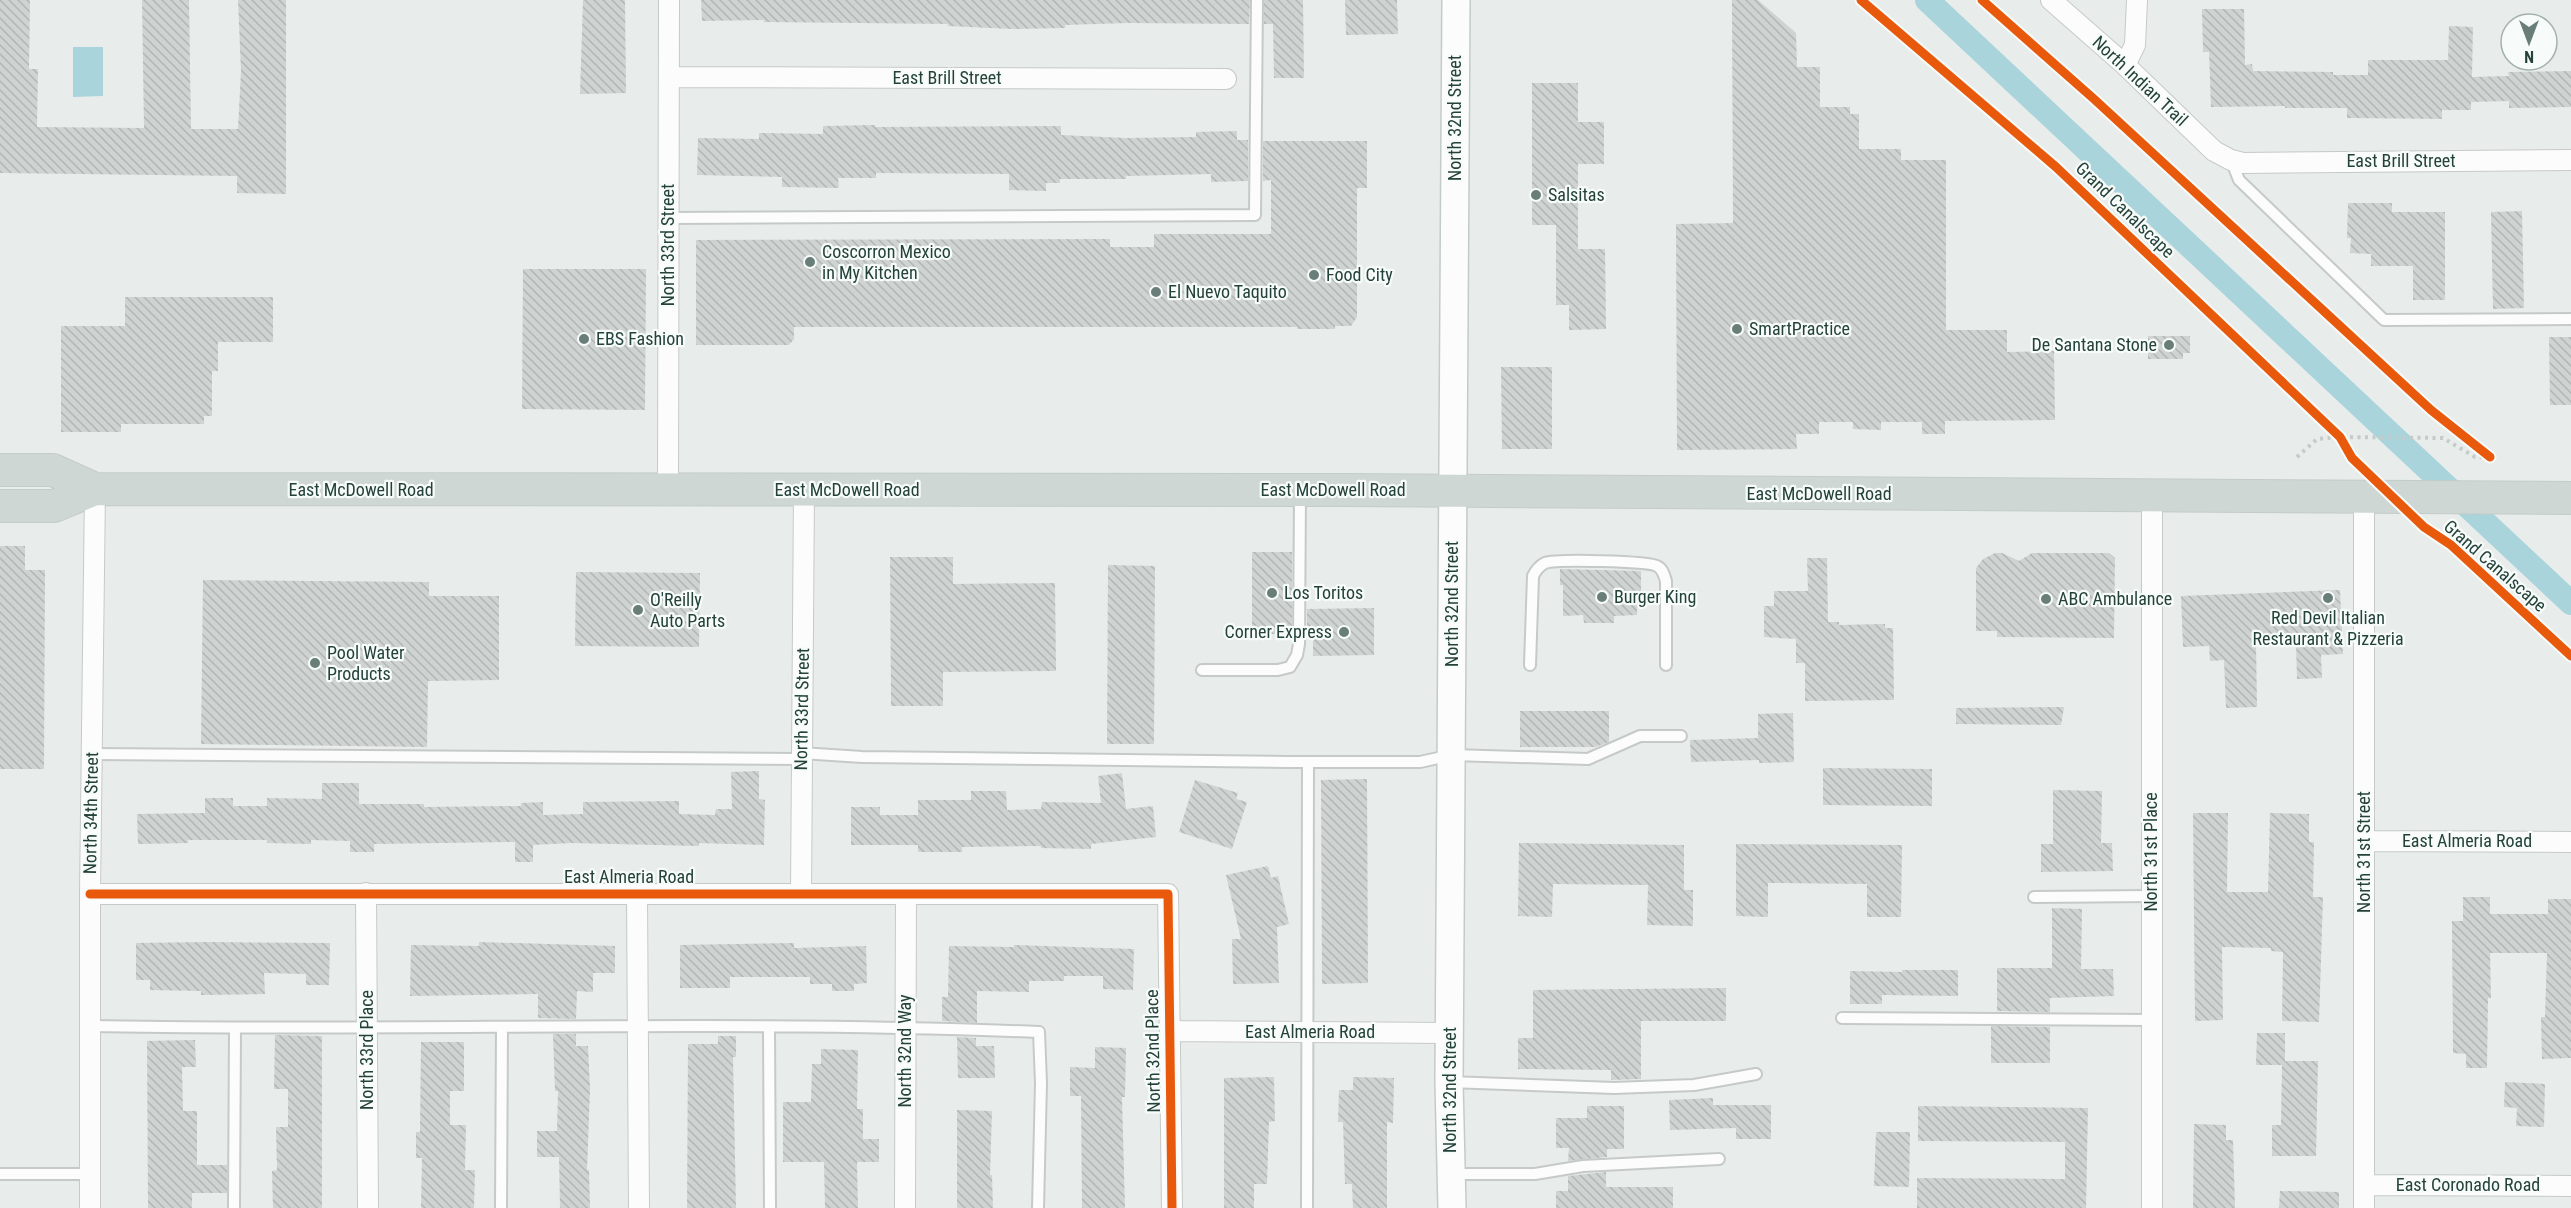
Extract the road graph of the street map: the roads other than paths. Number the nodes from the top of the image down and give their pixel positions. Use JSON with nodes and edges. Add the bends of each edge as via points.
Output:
{"nodes":[{"id":1,"x":669,"y":0,"type":"edge"},
{"id":2,"x":1257,"y":0,"type":"edge"},
{"id":3,"x":1456,"y":0,"type":"edge"},
{"id":4,"x":2051,"y":0,"type":"edge"},
{"id":5,"x":2137,"y":0,"type":"edge"},
{"id":6,"x":2125,"y":65,"type":"junction"},
{"id":7,"x":669,"y":77,"type":"junction"},
{"id":8,"x":1226,"y":79,"type":"dead end"},
{"id":9,"x":2231,"y":160,"type":"junction"},
{"id":10,"x":2571,"y":160,"type":"edge"},
{"id":11,"x":668,"y":218,"type":"junction"},
{"id":12,"x":2571,"y":319,"type":"edge"},
{"id":13,"x":0,"y":470,"type":"edge"},
{"id":14,"x":95,"y":489,"type":"junction"},
{"id":15,"x":668,"y":490,"type":"junction"},
{"id":16,"x":804,"y":490,"type":"junction"},
{"id":17,"x":1300,"y":490,"type":"junction"},
{"id":18,"x":1452,"y":490,"type":"junction"},
{"id":19,"x":2152,"y":496,"type":"junction"},
{"id":20,"x":2364,"y":497,"type":"junction"},
{"id":21,"x":2571,"y":498,"type":"edge"},
{"id":22,"x":0,"y":506,"type":"edge"},
{"id":23,"x":1530,"y":665,"type":"dead end"},
{"id":24,"x":1665,"y":665,"type":"dead end"},
{"id":25,"x":1202,"y":670,"type":"dead end"},
{"id":26,"x":1681,"y":736,"type":"dead end"},
{"id":27,"x":92,"y":754,"type":"junction"},
{"id":28,"x":1452,"y":755,"type":"junction"},
{"id":29,"x":801,"y":756,"type":"junction"},
{"id":30,"x":1308,"y":762,"type":"junction"},
{"id":31,"x":2364,"y":841,"type":"junction"},
{"id":32,"x":2571,"y":842,"type":"edge"},
{"id":33,"x":366,"y":893,"type":"junction"},
{"id":34,"x":801,"y":893,"type":"junction"},
{"id":35,"x":90,"y":894,"type":"junction"},
{"id":36,"x":637,"y":894,"type":"junction"},
{"id":37,"x":906,"y":894,"type":"junction"},
{"id":38,"x":1168,"y":894,"type":"joint"},
{"id":39,"x":2151,"y":896,"type":"junction"},
{"id":40,"x":2034,"y":897,"type":"dead end"},
{"id":41,"x":1842,"y":1018,"type":"dead end"},
{"id":42,"x":2152,"y":1020,"type":"junction"},
{"id":43,"x":90,"y":1026,"type":"junction"},
{"id":44,"x":367,"y":1027,"type":"junction"},
{"id":45,"x":502,"y":1027,"type":"junction"},
{"id":46,"x":639,"y":1027,"type":"junction"},
{"id":47,"x":769,"y":1027,"type":"junction"},
{"id":48,"x":905,"y":1027,"type":"junction"},
{"id":49,"x":235,"y":1029,"type":"junction"},
{"id":50,"x":1170,"y":1031,"type":"junction"},
{"id":51,"x":1308,"y":1032,"type":"junction"},
{"id":52,"x":1450,"y":1033,"type":"junction"},
{"id":53,"x":1756,"y":1074,"type":"dead end"},
{"id":54,"x":1449,"y":1082,"type":"junction"},
{"id":55,"x":1719,"y":1158,"type":"dead end"},
{"id":56,"x":90,"y":1173,"type":"junction"},
{"id":57,"x":1451,"y":1173,"type":"junction"},
{"id":58,"x":0,"y":1174,"type":"edge"},
{"id":59,"x":2365,"y":1185,"type":"junction"},
{"id":60,"x":2571,"y":1186,"type":"edge"},
{"id":61,"x":90,"y":1208,"type":"edge"},
{"id":62,"x":234,"y":1208,"type":"edge"},
{"id":63,"x":368,"y":1208,"type":"edge"},
{"id":64,"x":501,"y":1208,"type":"edge"},
{"id":65,"x":639,"y":1208,"type":"edge"},
{"id":66,"x":770,"y":1208,"type":"edge"},
{"id":67,"x":905,"y":1208,"type":"edge"},
{"id":68,"x":1038,"y":1208,"type":"edge"},
{"id":69,"x":1172,"y":1208,"type":"edge"},
{"id":70,"x":1307,"y":1208,"type":"edge"},
{"id":71,"x":1452,"y":1208,"type":"edge"},
{"id":72,"x":2152,"y":1208,"type":"edge"},
{"id":73,"x":2364,"y":1208,"type":"edge"}],
"edges":[{"from":1,"to":7,"type":"street","name":"North 33rd Street"},
{"from":2,"to":11,"type":"lane","via":[[1255,215]]},
{"from":3,"to":18,"type":"main road","name":"North 32nd Street"},
{"from":4,"to":6,"type":"street","name":"North Indian Trail"},
{"from":5,"to":6,"type":"street","via":[[2135,45]]},
{"from":6,"to":9,"type":"street","name":"North Indian Trail","via":[[2214,151]]},
{"from":7,"to":8,"type":"street","name":"East Brill Street"},
{"from":7,"to":11,"type":"street","name":"North 33rd Street"},
{"from":9,"to":10,"type":"street","name":"East Brill Street"},
{"from":9,"to":12,"type":"lane","via":[[2239,180],[2384,320]]},
{"from":11,"to":15,"type":"street","name":"North 33rd Street"},
{"from":13,"to":14,"type":"main road","name":"East McDowell Road","via":[[53,470]]},
{"from":14,"to":15,"type":"main road","name":"East McDowell Road"},
{"from":14,"to":22,"type":"main road","name":"East McDowell Road","via":[[54,506]]},
{"from":14,"to":27,"type":"street","name":"North 34th Street"},
{"from":15,"to":16,"type":"main road","name":"East McDowell Road"},
{"from":16,"to":17,"type":"main road","name":"East McDowell Road"},
{"from":16,"to":29,"type":"street","name":"North 33rd Street"},
{"from":17,"to":18,"type":"main road","name":"East McDowell Road"},
{"from":17,"to":25,"type":"lane","via":[[1297,655],[1290,667],[1278,670]]},
{"from":18,"to":19,"type":"main road","name":"East McDowell Road"},
{"from":18,"to":28,"type":"main road","name":"North 32nd Street"},
{"from":19,"to":20,"type":"main road","name":"East McDowell Road"},
{"from":19,"to":39,"type":"street","name":"North 31st Place"},
{"from":20,"to":21,"type":"main road","name":"East McDowell Road"},
{"from":20,"to":31,"type":"street","name":"North 31st Street"},
{"from":23,"to":24,"type":"lane","via":[[1533,576],[1547,562],[1561,561],[1636,562],[1655,564],[1663,571]]},
{"from":26,"to":28,"type":"lane","via":[[1640,736],[1588,759]]},
{"from":27,"to":29,"type":"lane"},
{"from":27,"to":35,"type":"street","name":"North 34th Street"},
{"from":28,"to":30,"type":"lane","via":[[1420,762]]},
{"from":28,"to":52,"type":"main road","name":"North 32nd Street"},
{"from":29,"to":30,"type":"lane"},
{"from":29,"to":34,"type":"street","name":"North 33rd Street"},
{"from":30,"to":51,"type":"lane"},
{"from":31,"to":32,"type":"street","name":"East Almeria Road"},
{"from":31,"to":59,"type":"street","name":"North 31st Street"},
{"from":33,"to":35,"type":"street","name":"East Almeria Road"},
{"from":33,"to":36,"type":"street","name":"East Almeria Road"},
{"from":33,"to":44,"type":"street","name":"North 33rd Place"},
{"from":34,"to":36,"type":"street","name":"East Almeria Road"},
{"from":34,"to":37,"type":"street","name":"East Almeria Road"},
{"from":35,"to":43,"type":"street","name":"North 34th Street"},
{"from":36,"to":46,"type":"street"},
{"from":37,"to":38,"type":"street","name":"East Almeria Road"},
{"from":37,"to":48,"type":"street","name":"North 32nd Way"},
{"from":38,"to":50,"type":"street","name":"North 32nd Place"},
{"from":39,"to":40,"type":"lane"},
{"from":39,"to":42,"type":"street","name":"North 31st Place"},
{"from":41,"to":42,"type":"lane"},
{"from":42,"to":72,"type":"street","name":"North 31st Place"},
{"from":43,"to":49,"type":"lane"},
{"from":43,"to":56,"type":"street","name":"North 34th Street"},
{"from":44,"to":45,"type":"lane"},
{"from":44,"to":49,"type":"lane"},
{"from":44,"to":63,"type":"street","name":"North 33rd Place"},
{"from":45,"to":46,"type":"lane"},
{"from":45,"to":64,"type":"lane"},
{"from":46,"to":47,"type":"lane"},
{"from":46,"to":65,"type":"street"},
{"from":47,"to":48,"type":"lane"},
{"from":47,"to":66,"type":"lane"},
{"from":48,"to":67,"type":"street","name":"North 32nd Way"},
{"from":48,"to":68,"type":"lane","via":[[1039,1032]]},
{"from":49,"to":62,"type":"lane"},
{"from":50,"to":51,"type":"street","name":"East Almeria Road"},
{"from":50,"to":69,"type":"street","name":"North 32nd Place"},
{"from":51,"to":52,"type":"street","name":"East Almeria Road"},
{"from":51,"to":70,"type":"lane"},
{"from":52,"to":54,"type":"main road","name":"North 32nd Street"},
{"from":53,"to":54,"type":"lane","via":[[1694,1085],[1614,1088]]},
{"from":54,"to":57,"type":"main road","name":"North 32nd Street"},
{"from":55,"to":57,"type":"lane","via":[[1583,1166],[1534,1173]]},
{"from":56,"to":58,"type":"lane"},
{"from":56,"to":61,"type":"street","name":"North 34th Street"},
{"from":57,"to":71,"type":"main road","name":"North 32nd Street"},
{"from":59,"to":60,"type":"street","name":"East Coronado Road"},
{"from":59,"to":73,"type":"street","name":"North 31st Street"}]}
